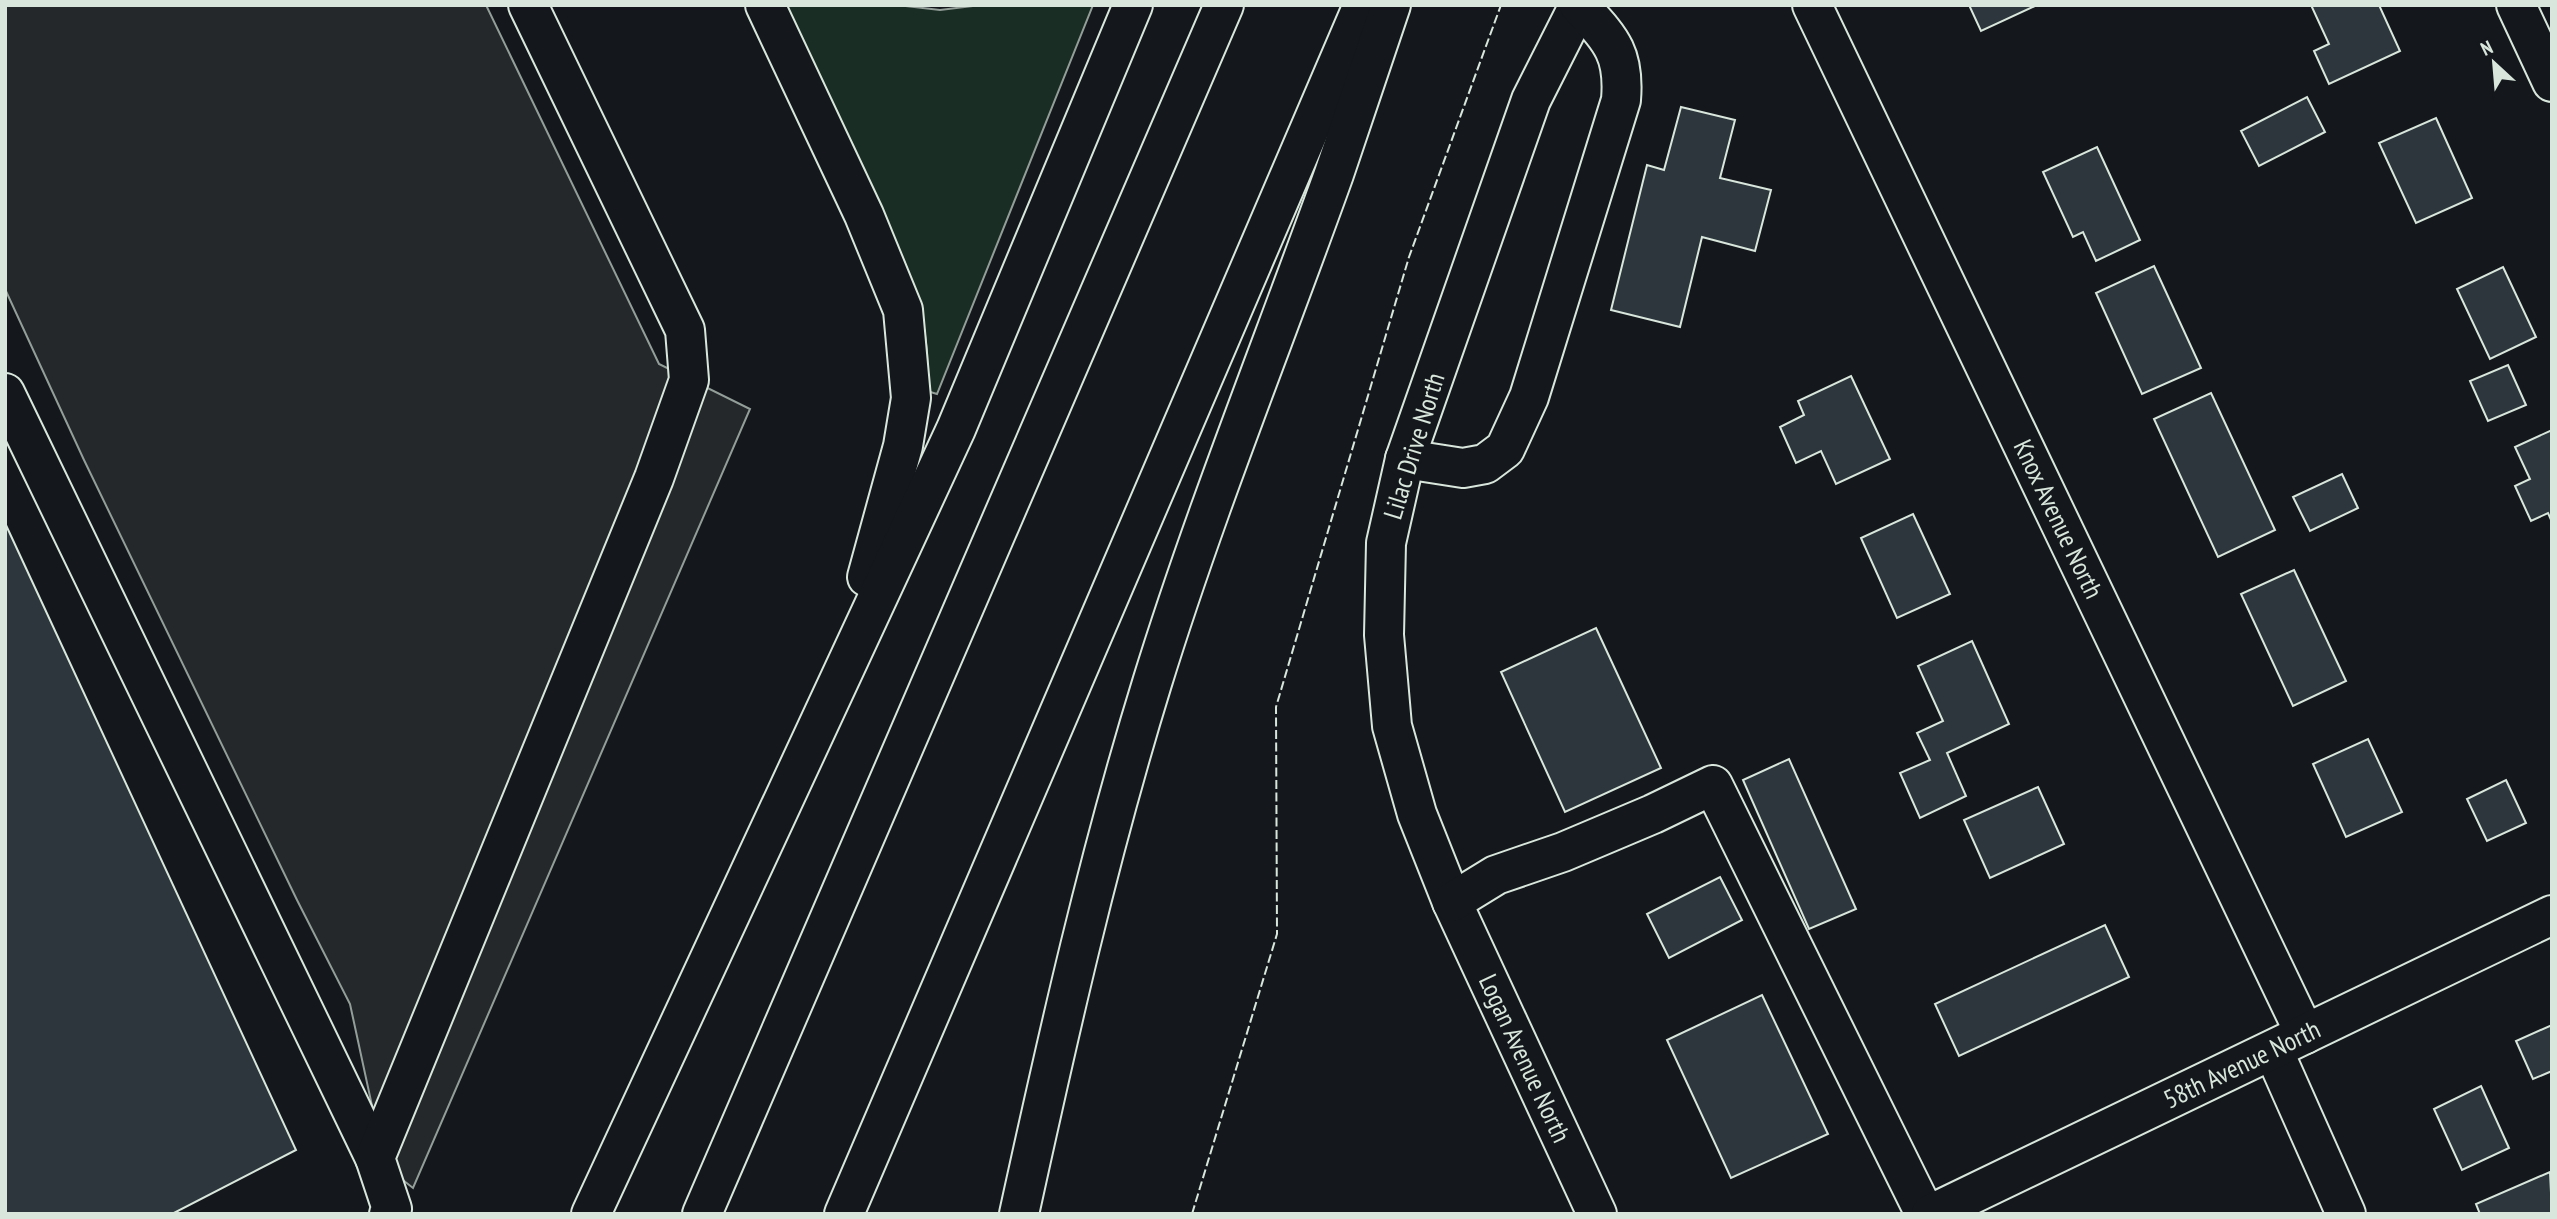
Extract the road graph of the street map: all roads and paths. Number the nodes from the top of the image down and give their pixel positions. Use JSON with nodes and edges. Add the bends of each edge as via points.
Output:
{"nodes":[{"id":1,"x":528,"y":5,"type":"edge"},
{"id":2,"x":765,"y":5,"type":"edge"},
{"id":3,"x":1133,"y":5,"type":"edge"},
{"id":4,"x":1224,"y":5,"type":"edge"},
{"id":5,"x":1363,"y":5,"type":"edge"},
{"id":6,"x":1391,"y":5,"type":"edge"},
{"id":7,"x":1579,"y":5,"type":"edge"},
{"id":8,"x":1812,"y":5,"type":"edge"},
{"id":9,"x":2516,"y":5,"type":"edge"},
{"id":10,"x":2552,"y":82,"type":"edge"},
{"id":11,"x":5,"y":393,"type":"edge"},
{"id":12,"x":1405,"y":459,"type":"junction"},
{"id":13,"x":839,"y":679,"type":"junction"},
{"id":14,"x":1452,"y":902,"type":"junction"},
{"id":15,"x":2552,"y":915,"type":"edge"},
{"id":16,"x":2289,"y":1042,"type":"junction"},
{"id":17,"x":375,"y":1158,"type":"junction"},
{"id":18,"x":389,"y":1214,"type":"edge"},
{"id":19,"x":591,"y":1214,"type":"edge"},
{"id":20,"x":702,"y":1214,"type":"edge"},
{"id":21,"x":844,"y":1214,"type":"edge"},
{"id":22,"x":1018,"y":1214,"type":"edge"},
{"id":23,"x":1597,"y":1214,"type":"edge"},
{"id":24,"x":1925,"y":1214,"type":"edge"},
{"id":25,"x":1931,"y":1214,"type":"edge"},
{"id":26,"x":2346,"y":1214,"type":"edge"}],
"edges":[{"from":1,"to":17,"type":"main road","via":[[685,330],[689,380],[654,478]]},
{"from":2,"to":13,"type":"main road","via":[[889,271],[903,310],[909,358],[911,398],[903,446]]},
{"from":3,"to":13,"type":"main road","via":[[956,429]]},
{"from":4,"to":20,"type":"main road"},
{"from":5,"to":21,"type":"main road"},
{"from":6,"to":22,"type":"main road","via":[[1153,680],[1090,901]]},
{"from":7,"to":12,"type":"main road","name":"Lilac Drive North","via":[[1531,100]]},
{"from":7,"to":12,"type":"main road","via":[[1611,41],[1623,74],[1621,100],[1529,397],[1505,449],[1485,464],[1463,468]]},
{"from":8,"to":16,"type":"main road","name":"Knox Avenue North"},
{"from":9,"to":10,"type":"main road"},
{"from":11,"to":17,"type":"main road"},
{"from":12,"to":14,"type":"main road","name":"Lilac Drive North","via":[[1386,543],[1384,635],[1392,726],[1417,814]]},
{"from":13,"to":19,"type":"main road"},
{"from":14,"to":23,"type":"main road","name":"Logan Avenue North"},
{"from":14,"to":24,"type":"main road","via":[[1496,874],[1563,852],[1713,785]]},
{"from":15,"to":16,"type":"main road","name":"58th Avenue North"},
{"from":16,"to":25,"type":"main road","name":"58th Avenue North"},
{"from":16,"to":26,"type":"main road","name":"Knox Avenue North"},
{"from":17,"to":18,"type":"main road","via":[[392,1209]]}]}
